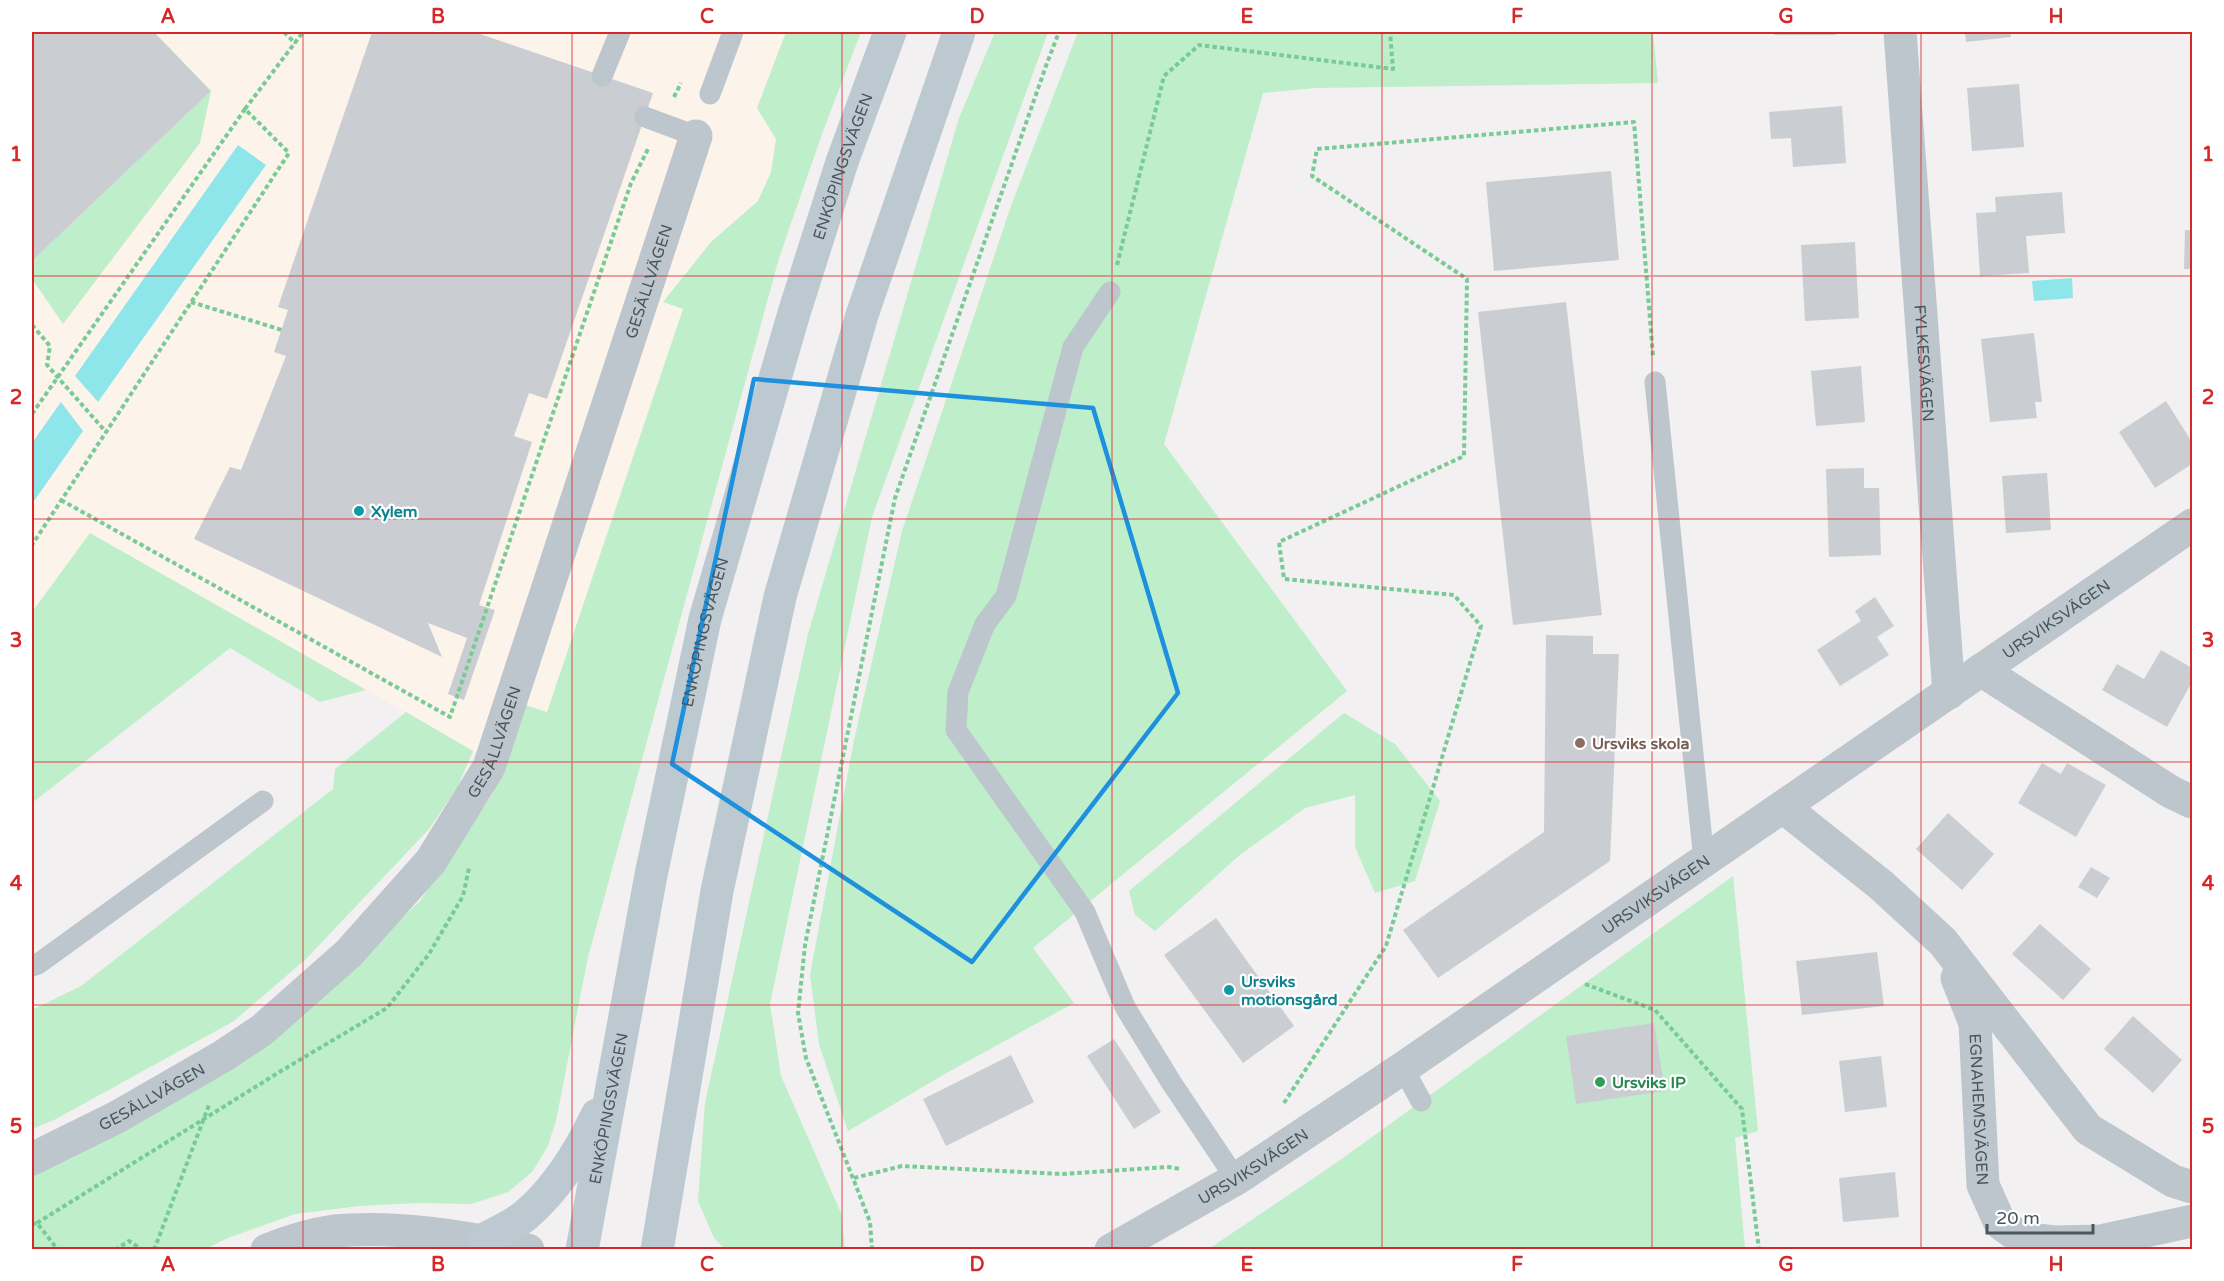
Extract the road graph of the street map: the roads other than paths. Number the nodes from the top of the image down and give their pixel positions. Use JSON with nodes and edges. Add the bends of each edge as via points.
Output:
{"nodes":[{"id":1,"x":620,"y":32,"type":"edge"},
{"id":2,"x":732,"y":32,"type":"edge"},
{"id":3,"x":890,"y":32,"type":"edge"},
{"id":4,"x":958,"y":32,"type":"edge"},
{"id":5,"x":1900,"y":32,"type":"edge"},
{"id":6,"x":602,"y":76,"type":"dead end"},
{"id":7,"x":710,"y":94,"type":"dead end"},
{"id":8,"x":653,"y":120,"type":"road end"},
{"id":9,"x":696,"y":136,"type":"joint"},
{"id":10,"x":1110,"y":292,"type":"road end"},
{"id":11,"x":1655,"y":382,"type":"road end"},
{"id":12,"x":2193,"y":525,"type":"edge"},
{"id":13,"x":1981,"y":670,"type":"junction"},
{"id":14,"x":1949,"y":693,"type":"junction"},
{"id":15,"x":263,"y":801,"type":"dead end"},
{"id":16,"x":2193,"y":802,"type":"edge"},
{"id":17,"x":1783,"y":807,"type":"junction"},
{"id":18,"x":1704,"y":861,"type":"junction"},
{"id":19,"x":1943,"y":942,"type":"junction"},
{"id":20,"x":32,"y":966,"type":"edge"},
{"id":21,"x":1403,"y":1068,"type":"junction"},
{"id":22,"x":612,"y":1084,"type":"junction"},
{"id":23,"x":1421,"y":1101,"type":"dead end"},
{"id":24,"x":32,"y":1159,"type":"edge"},
{"id":25,"x":1236,"y":1179,"type":"junction"},
{"id":26,"x":2193,"y":1187,"type":"edge"},
{"id":27,"x":2193,"y":1221,"type":"edge"},
{"id":28,"x":483,"y":1240,"type":"junction"},
{"id":29,"x":267,"y":1250,"type":"edge"},
{"id":30,"x":528,"y":1250,"type":"edge"},
{"id":31,"x":582,"y":1250,"type":"edge"},
{"id":32,"x":657,"y":1250,"type":"edge"},
{"id":33,"x":1111,"y":1250,"type":"edge"}],
"edges":[{"from":1,"to":6,"type":"lane"},
{"from":2,"to":7,"type":"lane"},
{"from":3,"to":22,"type":"main road","name":"ENKÖPINGSVÄGEN","via":[[842,162],[794,313],[705,619]]},
{"from":4,"to":32,"type":"main road","via":[[862,315],[780,597],[717,891]]},
{"from":5,"to":14,"type":"street","name":"FYLKESVÄGEN"},
{"from":8,"to":9,"type":"lane"},
{"from":9,"to":24,"type":"street","name":"GESÄLLVÄGEN","via":[[489,767],[430,861],[349,953],[262,1030],[117,1117]]},
{"from":10,"to":25,"type":"lane","via":[[1073,347],[1006,596],[985,624],[958,692],[956,730],[1085,912],[1125,1007]]},
{"from":11,"to":18,"type":"lane"},
{"from":12,"to":13,"type":"street","name":"URSVIKSVÄGEN"},
{"from":13,"to":14,"type":"street","name":"URSVIKSVÄGEN"},
{"from":13,"to":16,"type":"street"},
{"from":14,"to":17,"type":"street","name":"URSVIKSVÄGEN"},
{"from":15,"to":20,"type":"lane"},
{"from":17,"to":18,"type":"street","name":"URSVIKSVÄGEN"},
{"from":17,"to":19,"type":"street","name":"EGNAHEMSVÄGEN","via":[[1881,885]]},
{"from":18,"to":21,"type":"street","name":"URSVIKSVÄGEN"},
{"from":19,"to":26,"type":"street","name":"EGNAHEMSVÄGEN","via":[[2088,1129],[2173,1181]]},
{"from":19,"to":27,"type":"street","name":"EGNAHEMSVÄGEN","via":[[1975,1023],[1983,1185],[2000,1223],[2021,1238],[2054,1242],[2100,1241]]},
{"from":21,"to":23,"type":"lane"},
{"from":21,"to":25,"type":"street","name":"URSVIKSVÄGEN"},
{"from":22,"to":28,"type":"main road","via":[[568,1168],[526,1215]]},
{"from":22,"to":31,"type":"main road","name":"ENKÖPINGSVÄGEN"},
{"from":25,"to":33,"type":"street","name":"URSVIKSVÄGEN"},
{"from":28,"to":29,"type":"street","via":[[422,1232],[335,1231]]},
{"from":28,"to":30,"type":"street"}]}
